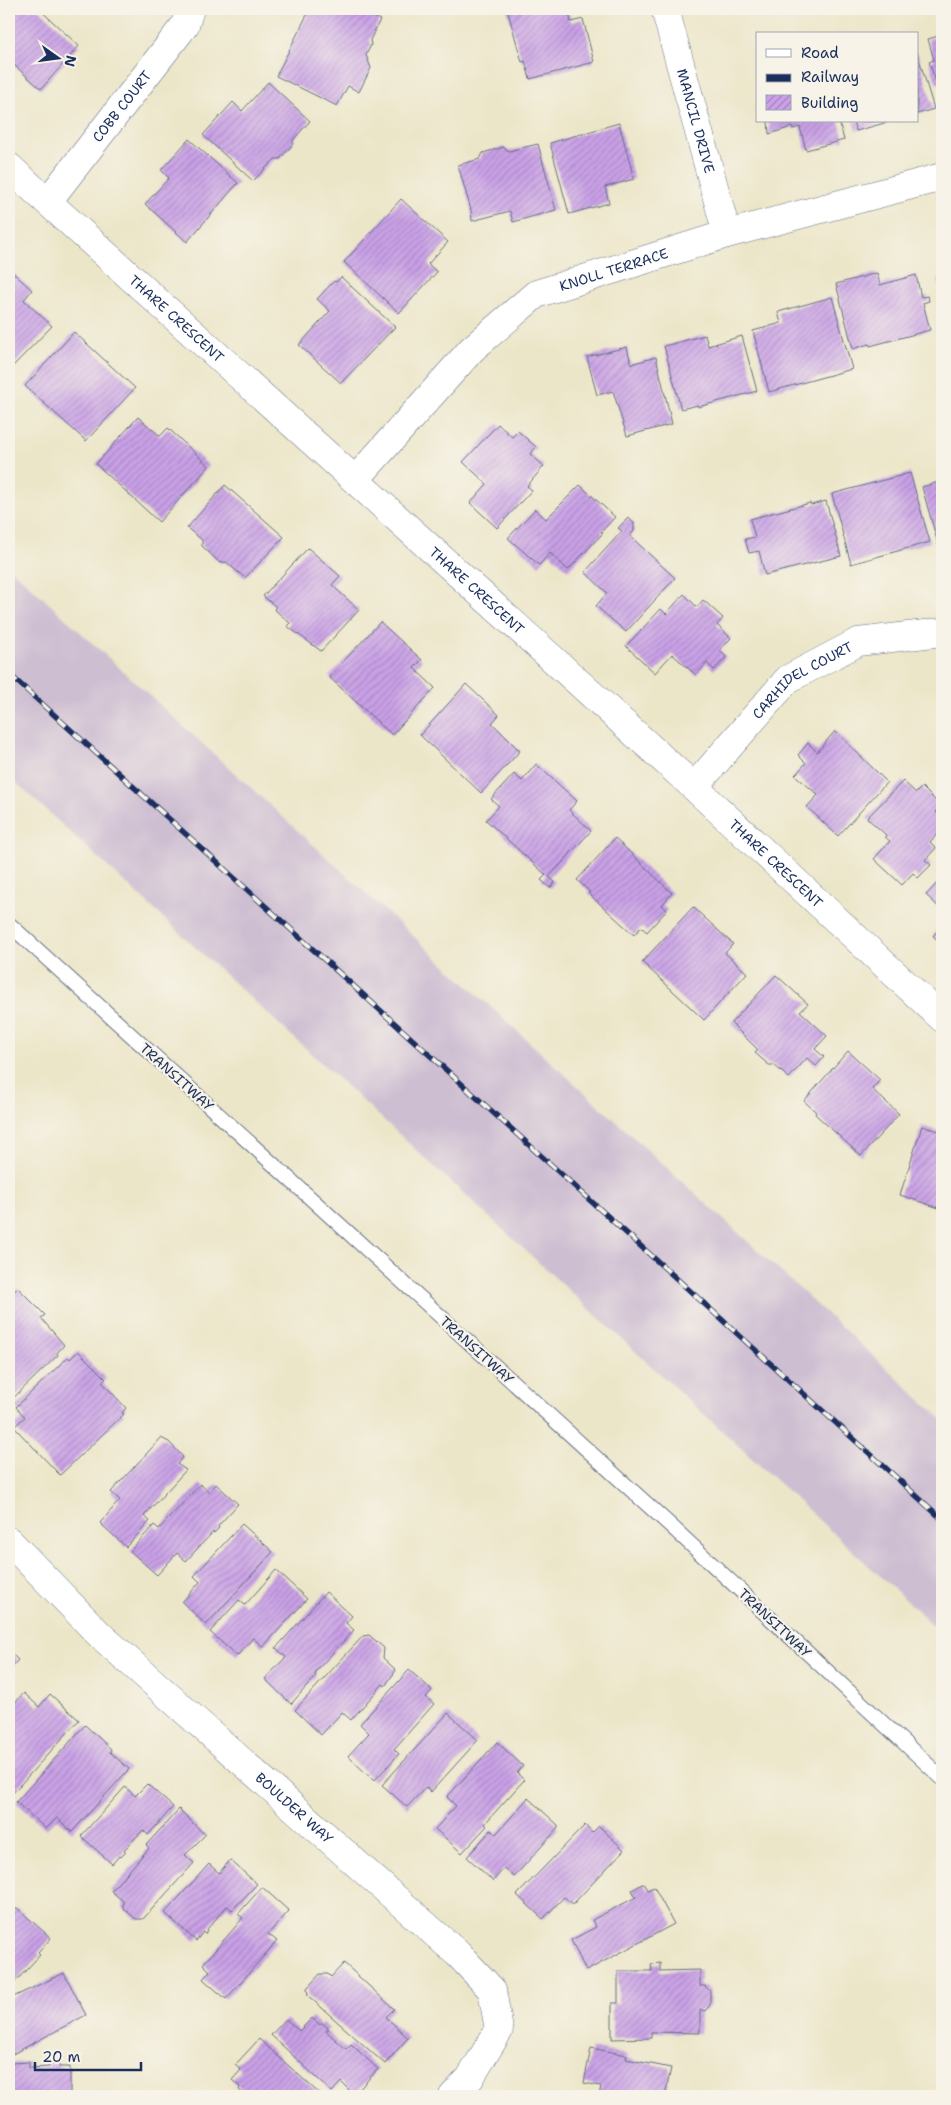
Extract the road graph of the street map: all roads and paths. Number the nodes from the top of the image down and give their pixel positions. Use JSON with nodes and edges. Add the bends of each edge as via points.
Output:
{"nodes":[{"id":1,"x":190,"y":9,"type":"edge"},
{"id":2,"x":665,"y":9,"type":"edge"},
{"id":3,"x":9,"y":167,"type":"edge"},
{"id":4,"x":942,"y":177,"type":"edge"},
{"id":5,"x":48,"y":201,"type":"junction"},
{"id":6,"x":728,"y":234,"type":"junction"},
{"id":7,"x":356,"y":479,"type":"junction"},
{"id":8,"x":942,"y":632,"type":"edge"},
{"id":9,"x":694,"y":787,"type":"junction"},
{"id":10,"x":9,"y":924,"type":"edge"},
{"id":11,"x":942,"y":1018,"type":"edge"},
{"id":12,"x":9,"y":1541,"type":"edge"},
{"id":13,"x":942,"y":1778,"type":"edge"},
{"id":14,"x":453,"y":2096,"type":"edge"}],
"edges":[{"from":1,"to":5,"type":"street","name":"COBB COURT","via":[[186,25]]},
{"from":2,"to":6,"type":"street","name":"MANCIL DRIVE"},
{"from":3,"to":5,"type":"street","name":"THARE CRESCENT"},
{"from":4,"to":6,"type":"street","name":"KNOLL TERRACE"},
{"from":5,"to":7,"type":"street","name":"THARE CRESCENT"},
{"from":6,"to":7,"type":"street","name":"KNOLL TERRACE","via":[[536,294],[472,349]]},
{"from":7,"to":9,"type":"street","name":"THARE CRESCENT"},
{"from":8,"to":9,"type":"street","name":"CARHIDEL COURT","via":[[858,642],[788,679]]},
{"from":9,"to":11,"type":"street","name":"THARE CRESCENT"},
{"from":10,"to":13,"type":"lane","name":"TRANSITWAY"},
{"from":12,"to":14,"type":"street","name":"BOULDER WAY","via":[[100,1635],[458,1954],[492,1990],[499,2030],[470,2078]]}]}
